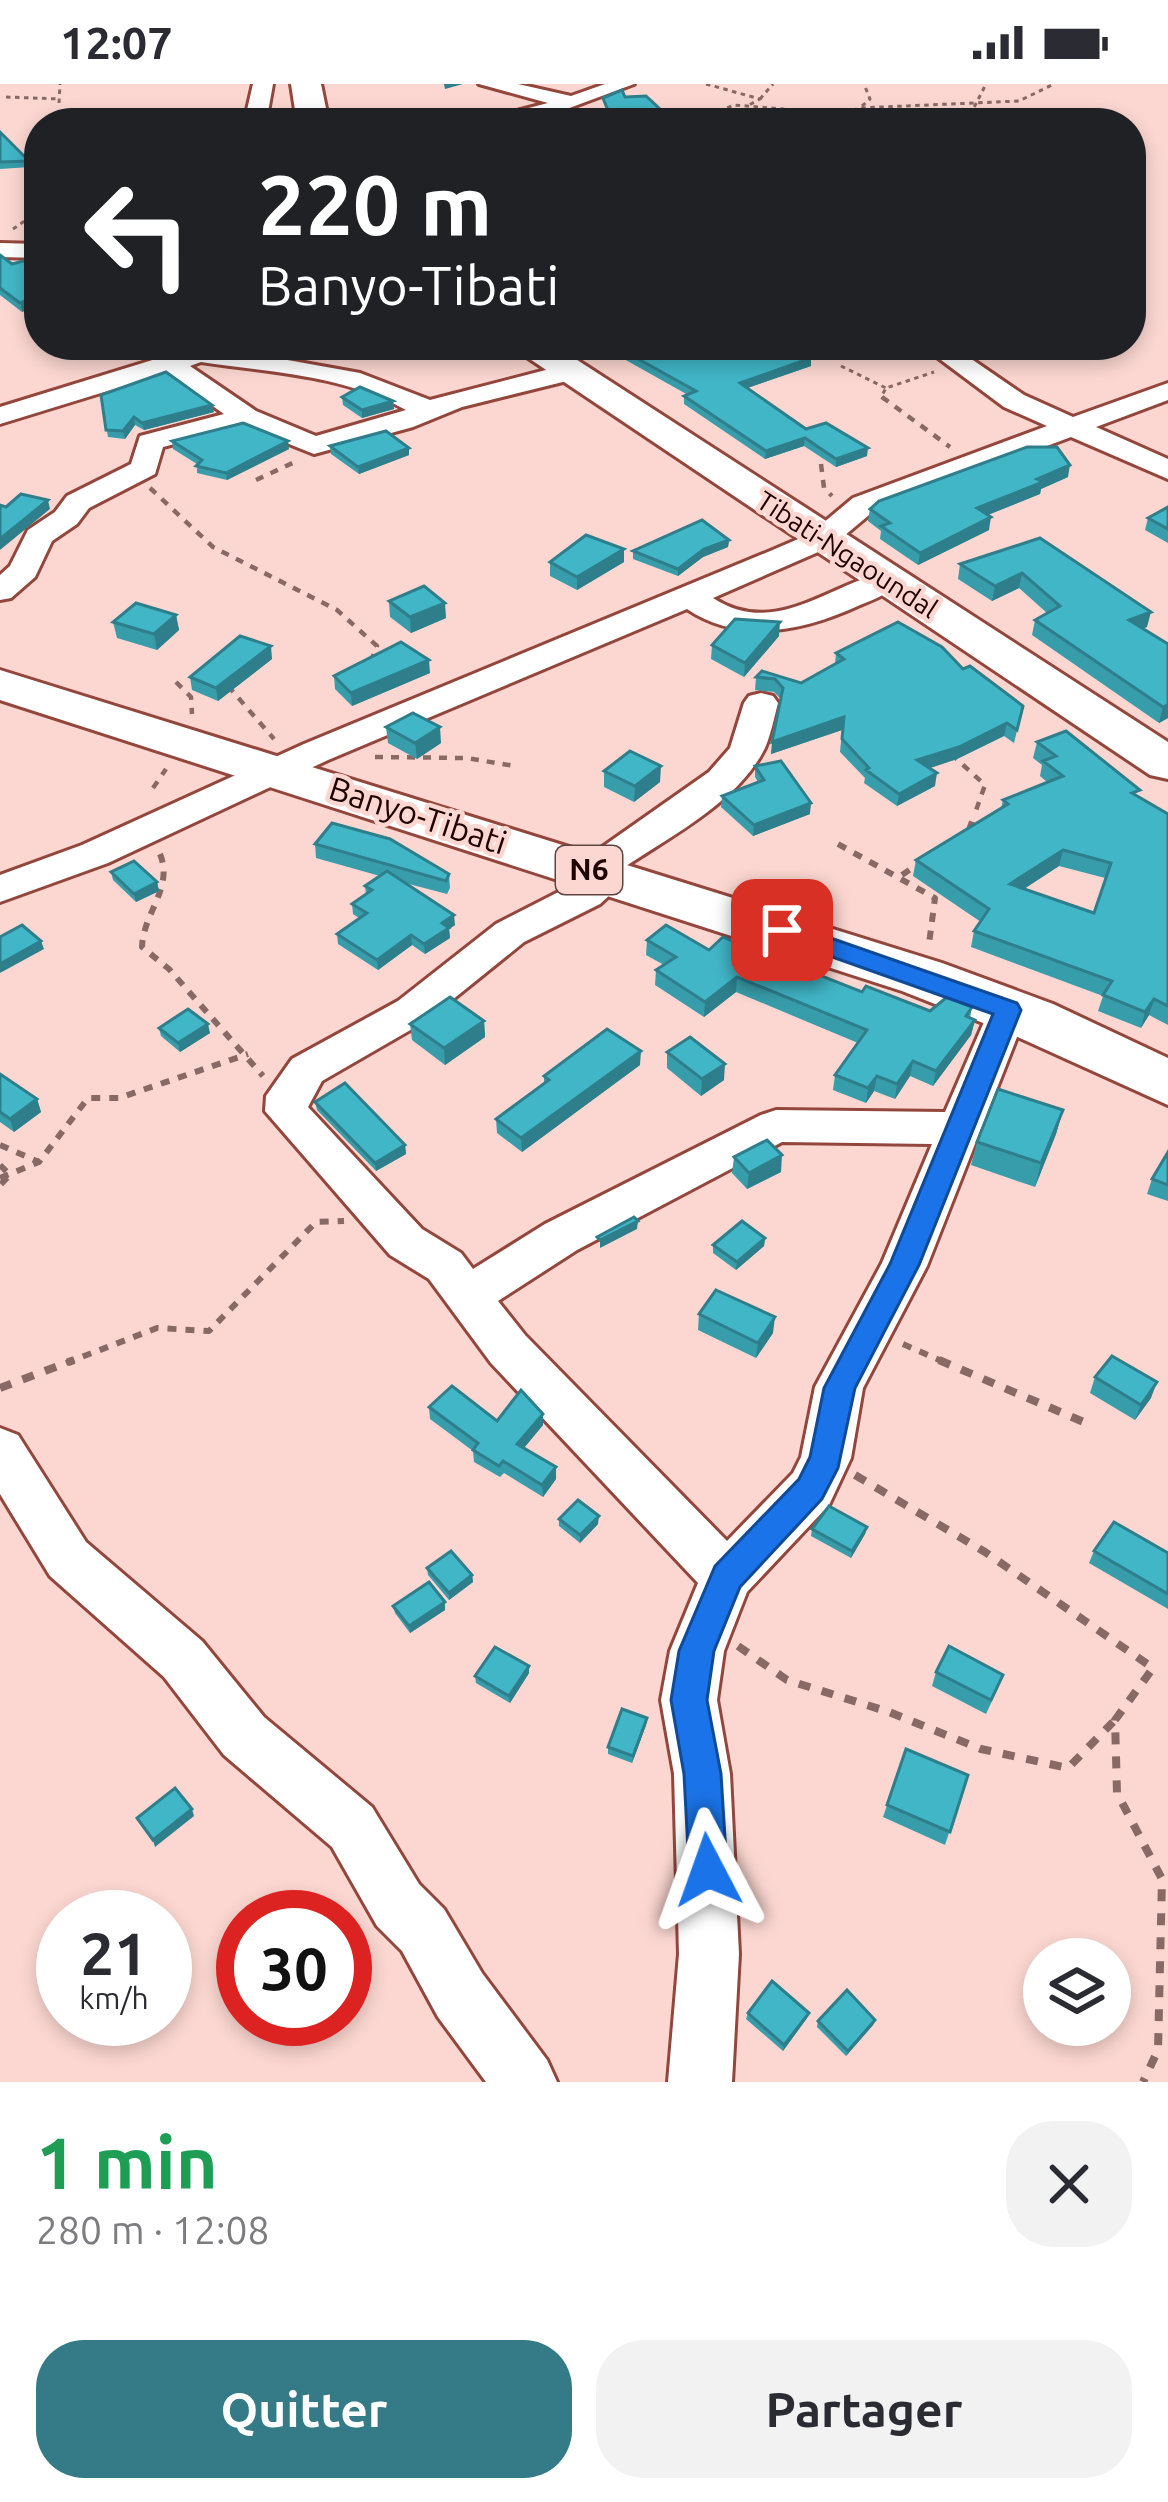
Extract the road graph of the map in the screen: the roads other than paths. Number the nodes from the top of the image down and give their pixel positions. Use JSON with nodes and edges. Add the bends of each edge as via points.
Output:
{"nodes":[{"id":1,"x":489,"y":84,"type":"edge"},
{"id":2,"x":526,"y":93,"type":"junction"},
{"id":3,"x":621,"y":94,"type":"edge"},
{"id":4,"x":567,"y":100,"type":"junction"},
{"id":5,"x":523,"y":108,"type":"edge"},
{"id":6,"x":552,"y":108,"type":"edge"},
{"id":7,"x":189,"y":360,"type":"edge"},
{"id":8,"x":260,"y":360,"type":"edge"},
{"id":9,"x":551,"y":360,"type":"edge"},
{"id":10,"x":954,"y":360,"type":"edge"},
{"id":11,"x":173,"y":366,"type":"junction"},
{"id":12,"x":569,"y":372,"type":"junction"},
{"id":13,"x":1168,"y":392,"type":"edge"},
{"id":14,"x":425,"y":409,"type":"junction"},
{"id":15,"x":0,"y":416,"type":"edge"},
{"id":16,"x":246,"y":417,"type":"junction"},
{"id":17,"x":1065,"y":427,"type":"junction"},
{"id":18,"x":1168,"y":470,"type":"edge"},
{"id":19,"x":821,"y":540,"type":"junction"},
{"id":20,"x":885,"y":580,"type":"junction"},
{"id":21,"x":0,"y":591,"type":"edge"},
{"id":22,"x":689,"y":596,"type":"junction"},
{"id":23,"x":0,"y":684,"type":"edge"},
{"id":24,"x":761,"y":703,"type":"dead end"},
{"id":25,"x":268,"y":752,"type":"junction"},
{"id":26,"x":1168,"y":764,"type":"edge"},
{"id":27,"x":602,"y":874,"type":"junction"},
{"id":28,"x":0,"y":889,"type":"edge"},
{"id":29,"x":1008,"y":1010,"type":"junction"},
{"id":30,"x":1168,"y":1083,"type":"edge"},
{"id":31,"x":959,"y":1128,"type":"junction"},
{"id":32,"x":467,"y":1297,"type":"junction"},
{"id":33,"x":0,"y":1450,"type":"edge"},
{"id":34,"x":718,"y":1598,"type":"junction"},
{"id":35,"x":526,"y":2082,"type":"edge"},
{"id":36,"x":700,"y":2082,"type":"edge"}],
"edges":[{"from":1,"to":2,"type":"street"},
{"from":2,"to":4,"type":"street"},
{"from":2,"to":5,"type":"street"},
{"from":3,"to":4,"type":"street"},
{"from":4,"to":6,"type":"street"},
{"from":7,"to":11,"type":"street"},
{"from":8,"to":14,"type":"street"},
{"from":9,"to":12,"type":"highway","name":"Tibati-Ngaoundal"},
{"from":10,"to":17,"type":"street"},
{"from":11,"to":15,"type":"street"},
{"from":11,"to":16,"type":"street"},
{"from":12,"to":14,"type":"street"},
{"from":12,"to":19,"type":"highway","name":"Tibati-Ngaoundal"},
{"from":13,"to":17,"type":"street"},
{"from":14,"to":16,"type":"street","via":[[314,445]]},
{"from":16,"to":21,"type":"street","via":[[154,440],[146,468],[86,495],[39,536],[24,570]]},
{"from":17,"to":18,"type":"street"},
{"from":17,"to":19,"type":"street","via":[[864,504]]},
{"from":19,"to":20,"type":"highway","name":"Tibati-Ngaoundal"},
{"from":19,"to":22,"type":"street"},
{"from":20,"to":22,"type":"street","via":[[785,623],[744,620]]},
{"from":20,"to":26,"type":"highway","name":"Tibati-Ngaoundal"},
{"from":22,"to":25,"type":"street"},
{"from":23,"to":25,"type":"highway","name":"Banyo-Tibati","number":"N6"},
{"from":24,"to":27,"type":"street","via":[[736,765]]},
{"from":25,"to":27,"type":"highway","name":"Banyo-Tibati","number":"N6"},
{"from":25,"to":28,"type":"street","via":[[142,834]]},
{"from":27,"to":29,"type":"highway","name":"Banyo-Tibati","number":"N6"},
{"from":27,"to":32,"type":"street","via":[[587,895],[510,933],[412,1011],[307,1070],[287,1096],[286,1111]]},
{"from":29,"to":30,"type":"highway","name":"Banyo-Tibati","number":"N6"},
{"from":29,"to":31,"type":"street"},
{"from":31,"to":32,"type":"street","via":[[776,1126],[561,1237]]},
{"from":31,"to":34,"type":"street","via":[[904,1265],[839,1388],[826,1458],[811,1489]]},
{"from":32,"to":34,"type":"street"},
{"from":33,"to":35,"type":"street","via":[[68,1558],[183,1659],[244,1736],[352,1827]]},
{"from":34,"to":36,"type":"street","via":[[689,1700],[708,1870]]}]}
